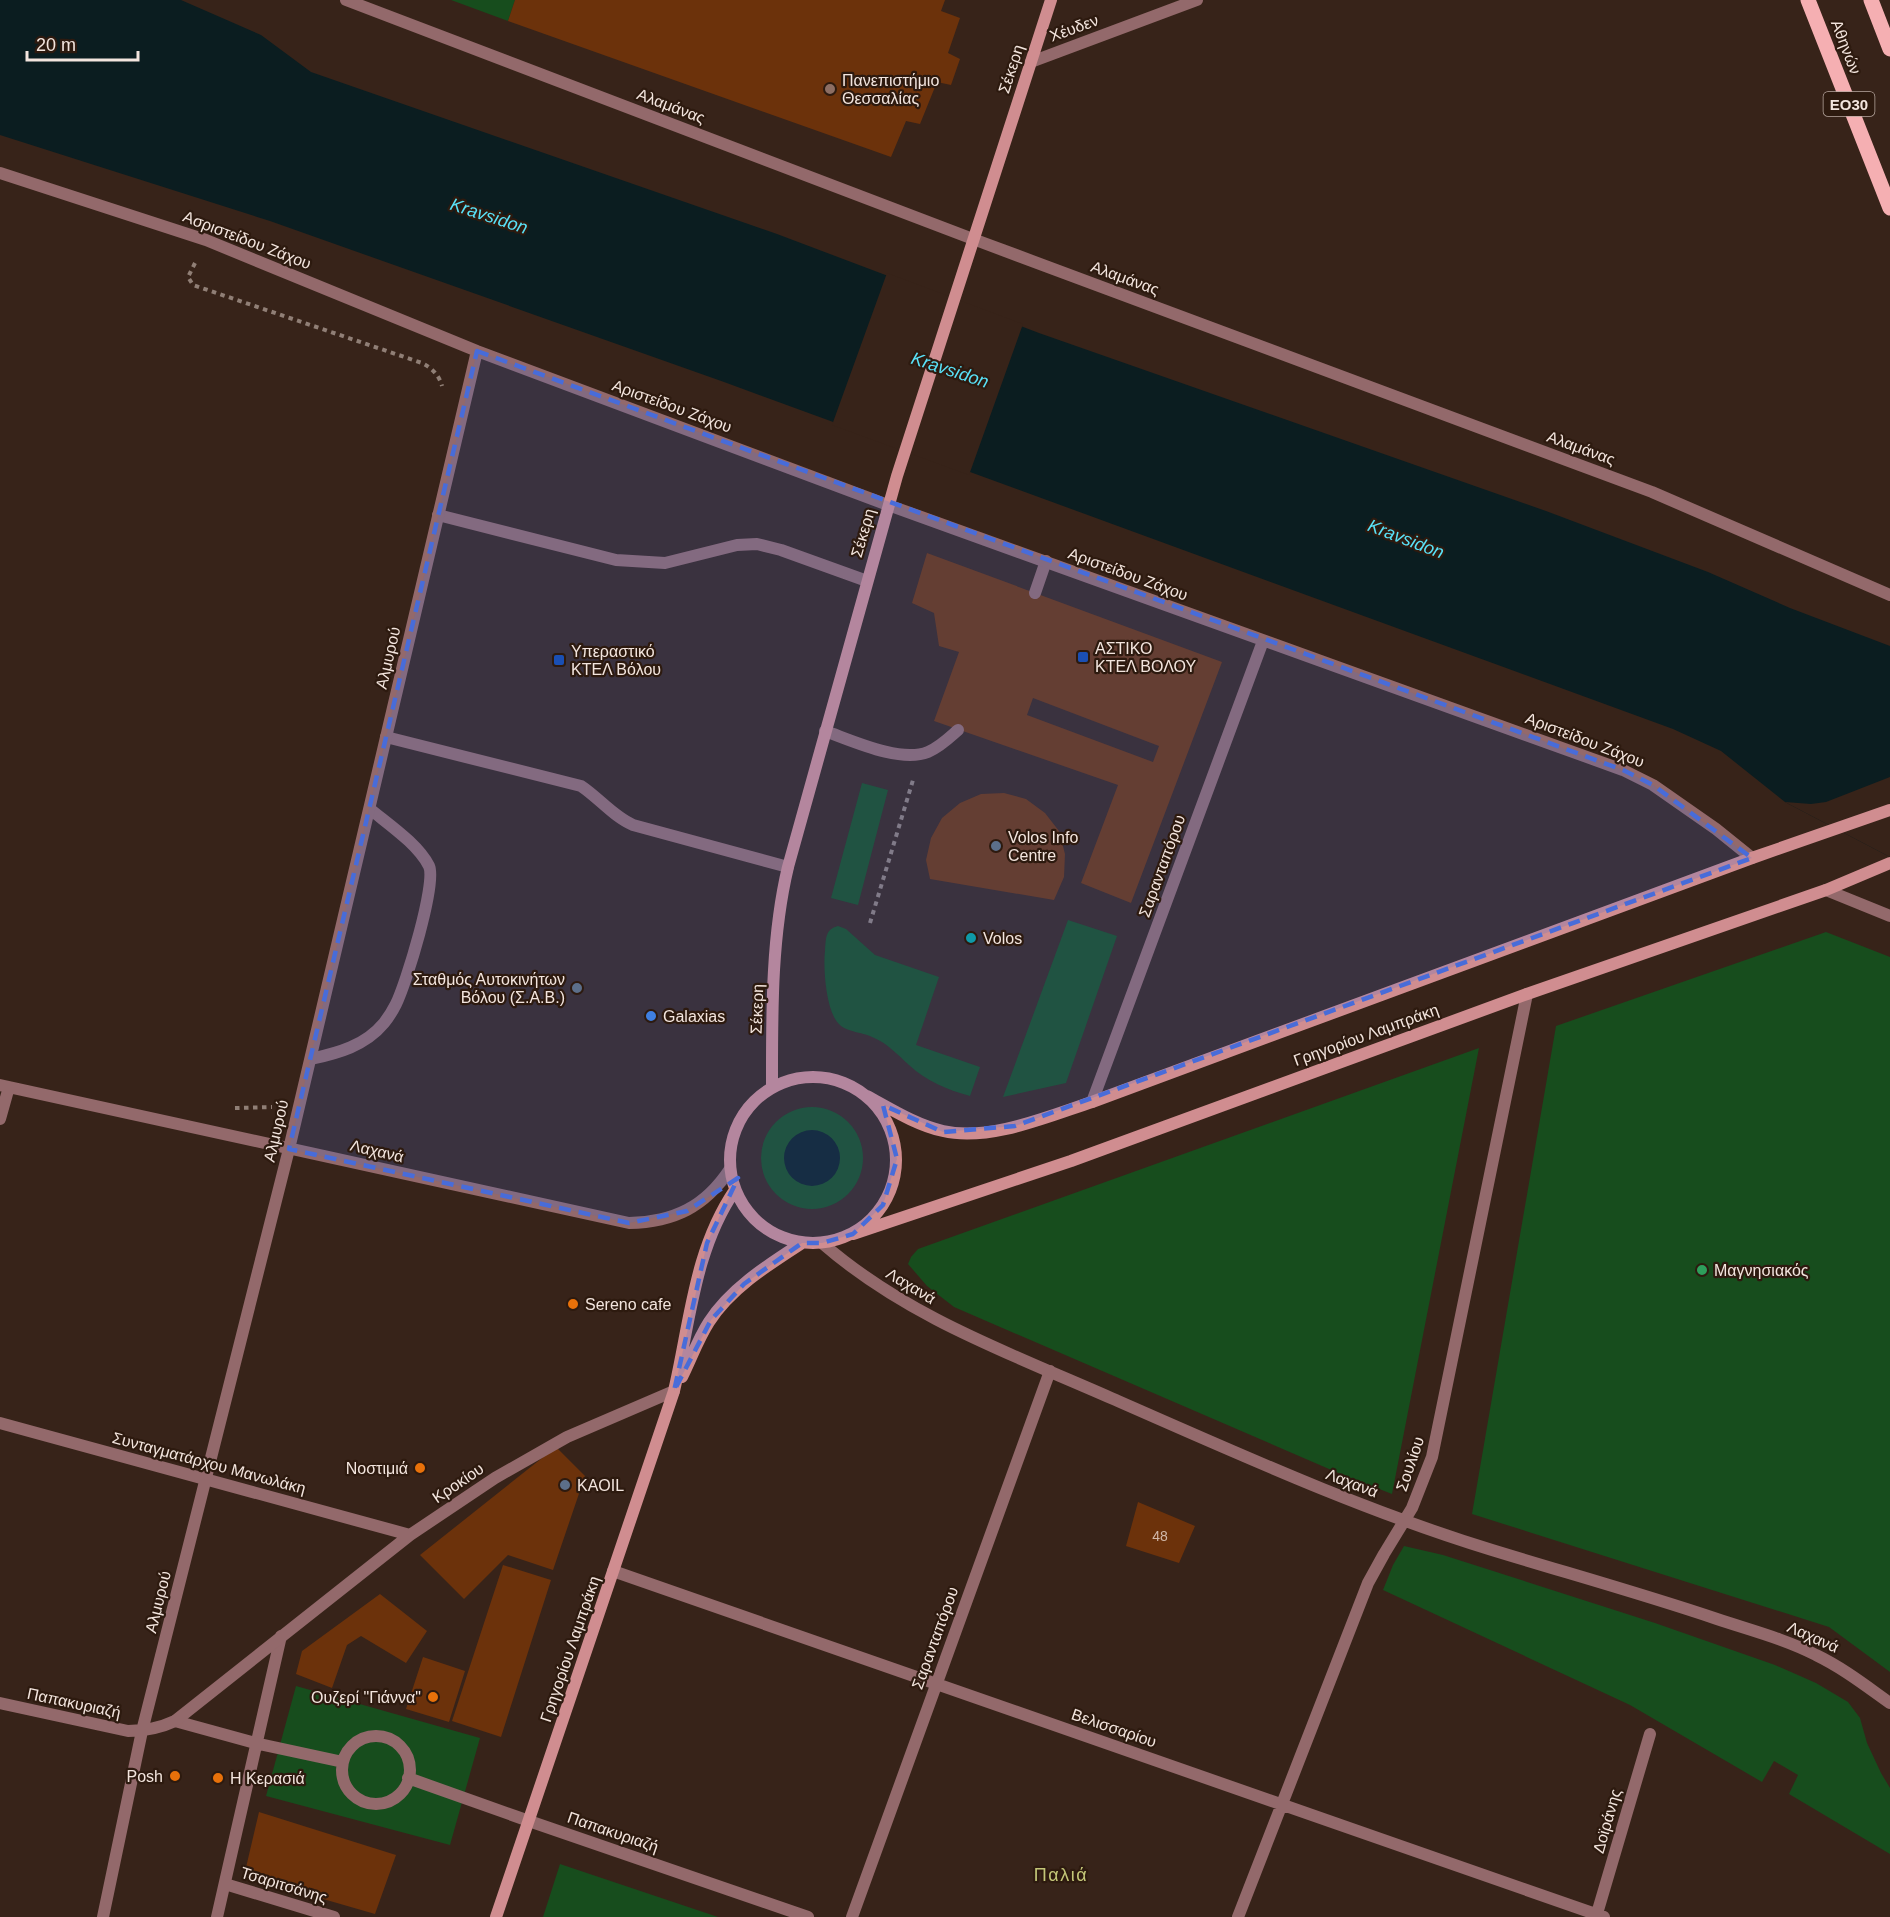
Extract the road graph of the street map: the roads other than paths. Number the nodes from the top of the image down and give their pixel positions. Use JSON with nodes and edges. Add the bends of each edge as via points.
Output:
{"nodes":[{"id":1,"x":346,"y":0,"type":"edge"},
{"id":2,"x":1051,"y":0,"type":"edge"},
{"id":3,"x":1197,"y":0,"type":"edge"},
{"id":4,"x":1808,"y":0,"type":"edge"},
{"id":5,"x":1871,"y":0,"type":"edge"},
{"id":6,"x":1890,"y":49,"type":"edge"},
{"id":7,"x":1031,"y":62,"type":"junction"},
{"id":8,"x":0,"y":173,"type":"edge"},
{"id":9,"x":1890,"y":208,"type":"edge"},
{"id":10,"x":973,"y":239,"type":"junction"},
{"id":11,"x":477,"y":351,"type":"junction"},
{"id":12,"x":888,"y":505,"type":"junction"},
{"id":13,"x":438,"y":516,"type":"junction"},
{"id":14,"x":1046,"y":561,"type":"junction"},
{"id":15,"x":867,"y":581,"type":"junction"},
{"id":16,"x":1035,"y":593,"type":"dead end"},
{"id":17,"x":1890,"y":595,"type":"edge"},
{"id":18,"x":1263,"y":641,"type":"junction"},
{"id":19,"x":958,"y":730,"type":"dead end"},
{"id":20,"x":825,"y":731,"type":"junction"},
{"id":21,"x":386,"y":737,"type":"junction"},
{"id":22,"x":370,"y":808,"type":"junction"},
{"id":23,"x":1890,"y":810,"type":"edge"},
{"id":24,"x":1752,"y":858,"type":"junction"},
{"id":25,"x":1890,"y":863,"type":"edge"},
{"id":26,"x":788,"y":867,"type":"junction"},
{"id":27,"x":1826,"y":890,"type":"junction"},
{"id":28,"x":1890,"y":916,"type":"edge"},
{"id":29,"x":1527,"y":994,"type":"junction"},
{"id":30,"x":311,"y":1059,"type":"junction"},
{"id":31,"x":4,"y":1086,"type":"edge"},
{"id":32,"x":772,"y":1088,"type":"junction"},
{"id":33,"x":867,"y":1096,"type":"junction"},
{"id":34,"x":1092,"y":1102,"type":"junction"},
{"id":35,"x":0,"y":1119,"type":"edge"},
{"id":36,"x":289,"y":1149,"type":"junction"},
{"id":37,"x":730,"y":1169,"type":"junction"},
{"id":38,"x":735,"y":1190,"type":"junction"},
{"id":39,"x":852,"y":1234,"type":"junction"},
{"id":40,"x":802,"y":1243,"type":"junction"},
{"id":41,"x":822,"y":1243,"type":"junction"},
{"id":42,"x":1050,"y":1371,"type":"junction"},
{"id":43,"x":674,"y":1391,"type":"junction"},
{"id":44,"x":0,"y":1423,"type":"edge"},
{"id":45,"x":206,"y":1479,"type":"junction"},
{"id":46,"x":1405,"y":1520,"type":"junction"},
{"id":47,"x":410,"y":1535,"type":"junction"},
{"id":48,"x":613,"y":1571,"type":"junction"},
{"id":49,"x":281,"y":1636,"type":"junction"},
{"id":50,"x":936,"y":1683,"type":"junction"},
{"id":51,"x":0,"y":1703,"type":"edge"},
{"id":52,"x":1890,"y":1703,"type":"edge"},
{"id":53,"x":175,"y":1721,"type":"junction"},
{"id":54,"x":142,"y":1731,"type":"junction"},
{"id":55,"x":1650,"y":1734,"type":"dead end"},
{"id":56,"x":255,"y":1743,"type":"junction"},
{"id":57,"x":343,"y":1762,"type":"junction"},
{"id":58,"x":408,"y":1778,"type":"junction"},
{"id":59,"x":1281,"y":1804,"type":"junction"},
{"id":60,"x":529,"y":1821,"type":"junction"},
{"id":61,"x":225,"y":1884,"type":"junction"},
{"id":62,"x":328,"y":1916,"type":"edge"},
{"id":63,"x":1599,"y":1916,"type":"edge"},
{"id":64,"x":103,"y":1917,"type":"edge"},
{"id":65,"x":217,"y":1917,"type":"edge"},
{"id":66,"x":496,"y":1917,"type":"edge"},
{"id":67,"x":808,"y":1917,"type":"edge"},
{"id":68,"x":852,"y":1917,"type":"edge"},
{"id":69,"x":1238,"y":1917,"type":"edge"}],
"edges":[{"from":1,"to":10,"type":"street","name":"Αλαμάνας"},
{"from":2,"to":7,"type":"main road","name":"Σέκερη"},
{"from":3,"to":7,"type":"street","name":"Χέυδεν"},
{"from":4,"to":9,"type":"main road","name":"Αθηνών","number":"ΕΟ30"},
{"from":5,"to":6,"type":"main road"},
{"from":7,"to":10,"type":"main road","name":"Σέκερη"},
{"from":8,"to":11,"type":"street","name":"Ασριστείδου Ζάχου","via":[[206,240]]},
{"from":10,"to":12,"type":"main road","name":"Σέκερη"},
{"from":10,"to":17,"type":"street","name":"Αλαμάνας","via":[[1652,492]]},
{"from":11,"to":12,"type":"street","name":"Αριστείδου Ζάχου"},
{"from":11,"to":13,"type":"street","name":"Αλμυρού"},
{"from":12,"to":14,"type":"street","name":"Αριστείδου Ζάχου"},
{"from":12,"to":15,"type":"main road","name":"Σέκερη"},
{"from":13,"to":15,"type":"street","via":[[627,561],[664,563],[737,545],[757,544]]},
{"from":13,"to":21,"type":"street","name":"Αλμυρού"},
{"from":14,"to":16,"type":"street"},
{"from":14,"to":18,"type":"street","name":"Αριστείδου Ζάχου"},
{"from":15,"to":20,"type":"main road","name":"Σέκερη"},
{"from":18,"to":24,"type":"street","name":"Αριστείδου Ζάχου","via":[[1623,770],[1653,785]]},
{"from":18,"to":34,"type":"street","name":"Σαρανταπόρου"},
{"from":19,"to":20,"type":"street","via":[[942,744],[920,754],[883,751]]},
{"from":20,"to":26,"type":"main road","name":"Σέκερη"},
{"from":21,"to":22,"type":"street","name":"Αλμυρού"},
{"from":21,"to":26,"type":"street","via":[[581,786],[625,822]]},
{"from":22,"to":30,"type":"street","name":"Αλμυρού"},
{"from":22,"to":30,"type":"street","via":[[418,850],[430,868],[429,897],[396,1003],[383,1024],[360,1044]]},
{"from":23,"to":24,"type":"main road","name":"Γρηγορίου Λαμπράκη"},
{"from":24,"to":34,"type":"main road","name":"Γρηγορίου Λαμπράκη"},
{"from":25,"to":27,"type":"main road","name":"Γρηγορίου Λαμπράκη"},
{"from":26,"to":32,"type":"main road","name":"Σέκερη","via":[[778,927]]},
{"from":27,"to":28,"type":"street"},
{"from":27,"to":29,"type":"main road","name":"Γρηγορίου Λαμπράκη"},
{"from":29,"to":39,"type":"main road","name":"Γρηγορίου Λαμπράκη","via":[[1071,1161]]},
{"from":29,"to":46,"type":"street","name":"Σουλίου","via":[[1435,1445]]},
{"from":30,"to":36,"type":"street","name":"Αλμυρού"},
{"from":31,"to":35,"type":"street"},
{"from":31,"to":36,"type":"street","name":"Λαχανά"},
{"from":32,"to":33,"type":"main road","via":[[795,1079],[821,1077],[845,1083]]},
{"from":32,"to":37,"type":"main road","via":[[756,1099],[735,1131]]},
{"from":33,"to":34,"type":"main road","name":"Γρηγορίου Λαμπράκη","via":[[927,1126],[955,1133],[1015,1126]]},
{"from":33,"to":39,"type":"main road","via":[[884,1115],[891,1132],[896,1168],[883,1205]]},
{"from":36,"to":37,"type":"street","name":"Λαχανά","via":[[629,1224],[672,1216],[694,1207],[710,1195]]},
{"from":36,"to":45,"type":"street","name":"Αλμυρού"},
{"from":37,"to":38,"type":"main road"},
{"from":38,"to":40,"type":"main road","via":[[751,1217],[765,1229]]},
{"from":38,"to":43,"type":"main road","name":"Γρηγορίου Λαμπράκη","via":[[707,1243]]},
{"from":39,"to":41,"type":"main road"},
{"from":40,"to":41,"type":"main road"},
{"from":40,"to":43,"type":"main road","name":"Γρηγορίου Λαμπράκη","via":[[772,1262],[721,1306],[705,1328]]},
{"from":41,"to":42,"type":"street","name":"Λαχανά","via":[[879,1286],[936,1321]]},
{"from":42,"to":46,"type":"street","name":"Λαχανά","via":[[1333,1495]]},
{"from":42,"to":50,"type":"street","name":"Σαρανταπόρου"},
{"from":43,"to":47,"type":"street","name":"Κροκίου","via":[[567,1437],[495,1478]]},
{"from":43,"to":48,"type":"main road","name":"Γρηγορίου Λαμπράκη"},
{"from":44,"to":45,"type":"street","name":"Συνταγματάρχου Μανωλάκη"},
{"from":45,"to":47,"type":"street","name":"Συνταγματάρχου Μανωλάκη"},
{"from":45,"to":54,"type":"street","name":"Αλμυρού"},
{"from":46,"to":52,"type":"street","name":"Λαχανά","via":[[1804,1649],[1836,1665]]},
{"from":46,"to":59,"type":"street","name":"Σουλίου","via":[[1368,1583]]},
{"from":47,"to":49,"type":"street","name":"Κροκίου"},
{"from":48,"to":50,"type":"street","name":"Βελισσαρίου"},
{"from":48,"to":60,"type":"main road","name":"Γρηγορίου Λαμπράκη"},
{"from":49,"to":53,"type":"street","name":"Κροκίου"},
{"from":49,"to":56,"type":"street"},
{"from":50,"to":59,"type":"street","name":"Βελισσαρίου"},
{"from":50,"to":68,"type":"street","name":"Σαρανταπόρου"},
{"from":51,"to":54,"type":"street","name":"Παπακυριαζή","via":[[115,1729]]},
{"from":53,"to":54,"type":"street","name":"Κροκίου"},
{"from":53,"to":56,"type":"street"},
{"from":54,"to":64,"type":"street","name":"Αλμυρού"},
{"from":55,"to":63,"type":"street","name":"Δοϊράνης"},
{"from":56,"to":57,"type":"street"},
{"from":56,"to":61,"type":"street"},
{"from":57,"to":58,"type":"street","via":[[358,1741],[383,1737],[404,1752]]},
{"from":57,"to":58,"type":"street","via":[[347,1788],[368,1803],[393,1799]]},
{"from":58,"to":60,"type":"street","name":"Παπακυριαζή"},
{"from":59,"to":63,"type":"street","name":"Βελισσαρίου"},
{"from":59,"to":69,"type":"street","name":"Σουλίου"},
{"from":60,"to":66,"type":"main road","name":"Γρηγορίου Λαμπράκη"},
{"from":60,"to":67,"type":"street","name":"Παπακυριαζή"},
{"from":61,"to":62,"type":"street","name":"Τσαριτσάνης"},
{"from":61,"to":65,"type":"street"}]}
